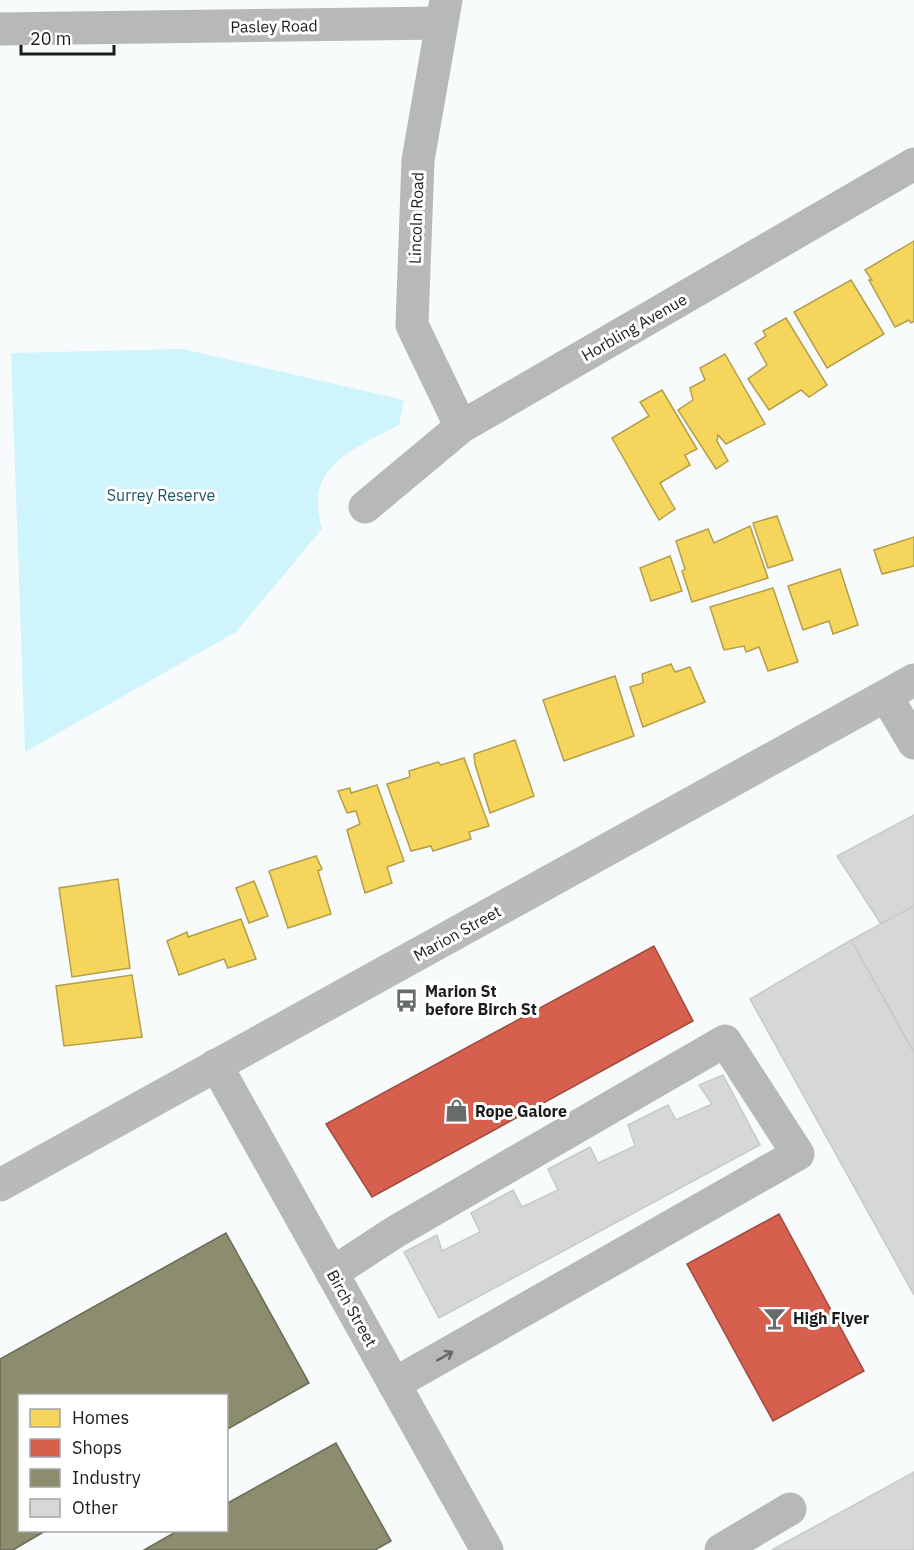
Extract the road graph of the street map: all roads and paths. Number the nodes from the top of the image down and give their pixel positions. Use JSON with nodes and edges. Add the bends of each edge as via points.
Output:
{"nodes":[{"id":1,"x":444,"y":12,"type":"edge"},
{"id":2,"x":0,"y":29,"type":"edge"},
{"id":3,"x":914,"y":164,"type":"edge"},
{"id":4,"x":461,"y":428,"type":"junction"},
{"id":5,"x":365,"y":507,"type":"dead end"},
{"id":6,"x":900,"y":688,"type":"edge"},
{"id":7,"x":914,"y":743,"type":"edge"},
{"id":8,"x":216,"y":1065,"type":"junction"},
{"id":9,"x":0,"y":1185,"type":"edge"},
{"id":10,"x":332,"y":1273,"type":"junction"},
{"id":11,"x":394,"y":1384,"type":"junction"},
{"id":12,"x":790,"y":1509,"type":"dead end"},
{"id":13,"x":487,"y":1550,"type":"edge"},
{"id":14,"x":721,"y":1550,"type":"edge"}],
"edges":[{"from":1,"to":2,"type":"street","name":"Pasley Road"},
{"from":1,"to":4,"type":"street","name":"Lincoln Road","via":[[418,160],[412,325]]},
{"from":3,"to":4,"type":"street","name":"Horbling Avenue"},
{"from":4,"to":5,"type":"street","name":"Horbling Avenue"},
{"from":6,"to":7,"type":"street"},
{"from":6,"to":8,"type":"main road","name":"Marion Street"},
{"from":8,"to":9,"type":"main road","name":"Marion Street"},
{"from":8,"to":10,"type":"street","name":"Birch Street"},
{"from":10,"to":11,"type":"street","name":"Birch Street"},
{"from":11,"to":10,"type":"street","one_way":true,"via":[[798,1154],[725,1041],[395,1232]]},
{"from":11,"to":13,"type":"street","name":"Birch Street"},
{"from":12,"to":14,"type":"street"}]}
